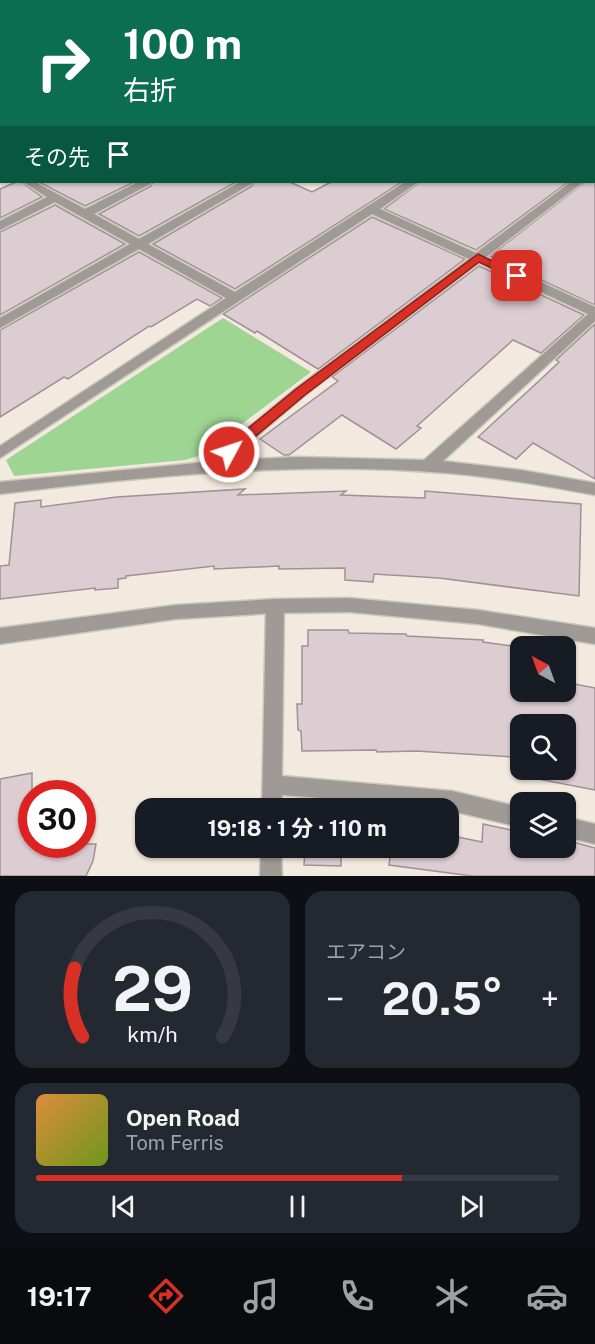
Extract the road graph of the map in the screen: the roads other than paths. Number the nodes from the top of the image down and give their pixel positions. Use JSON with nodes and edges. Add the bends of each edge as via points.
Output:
{"nodes":[{"id":1,"x":30,"y":183,"type":"edge"},
{"id":2,"x":144,"y":183,"type":"edge"},
{"id":3,"x":245,"y":183,"type":"edge"},
{"id":4,"x":410,"y":183,"type":"edge"},
{"id":5,"x":577,"y":183,"type":"edge"},
{"id":6,"x":56,"y":197,"type":"junction"},
{"id":7,"x":371,"y":209,"type":"junction"},
{"id":8,"x":85,"y":214,"type":"junction"},
{"id":9,"x":0,"y":226,"type":"edge"},
{"id":10,"x":140,"y":244,"type":"junction"},
{"id":11,"x":478,"y":258,"type":"junction"},
{"id":12,"x":236,"y":298,"type":"junction"},
{"id":13,"x":595,"y":313,"type":"edge"},
{"id":14,"x":0,"y":324,"type":"edge"},
{"id":15,"x":0,"y":453,"type":"edge"},
{"id":16,"x":429,"y":465,"type":"junction"},
{"id":17,"x":211,"y":467,"type":"junction"},
{"id":18,"x":0,"y":488,"type":"edge"},
{"id":19,"x":595,"y":489,"type":"edge"},
{"id":20,"x":274,"y":606,"type":"junction"},
{"id":21,"x":0,"y":636,"type":"edge"},
{"id":22,"x":595,"y":636,"type":"edge"},
{"id":23,"x":272,"y":784,"type":"junction"},
{"id":24,"x":272,"y":798,"type":"edge"},
{"id":25,"x":510,"y":815,"type":"edge"},
{"id":26,"x":576,"y":829,"type":"edge"},
{"id":27,"x":595,"y":834,"type":"edge"},
{"id":28,"x":271,"y":858,"type":"edge"},
{"id":29,"x":271,"y":876,"type":"edge"}],
"edges":[{"from":1,"to":6,"type":"street"},
{"from":2,"to":8,"type":"street"},
{"from":3,"to":10,"type":"street"},
{"from":4,"to":7,"type":"street"},
{"from":5,"to":11,"type":"street"},
{"from":6,"to":8,"type":"street"},
{"from":6,"to":9,"type":"street"},
{"from":7,"to":11,"type":"street"},
{"from":7,"to":12,"type":"street"},
{"from":8,"to":10,"type":"street"},
{"from":10,"to":12,"type":"street"},
{"from":10,"to":14,"type":"street"},
{"from":11,"to":13,"type":"street"},
{"from":11,"to":17,"type":"street","via":[[300,392]]},
{"from":12,"to":15,"type":"street"},
{"from":13,"to":16,"type":"street"},
{"from":16,"to":17,"type":"street","via":[[299,462]]},
{"from":16,"to":19,"type":"street"},
{"from":17,"to":18,"type":"street"},
{"from":20,"to":21,"type":"street","via":[[176,612]]},
{"from":20,"to":22,"type":"street","via":[[373,607],[478,617]]},
{"from":20,"to":23,"type":"street"},
{"from":23,"to":24,"type":"street"},
{"from":23,"to":25,"type":"street","via":[[452,801]]},
{"from":26,"to":27,"type":"street"},
{"from":28,"to":29,"type":"street"}]}
